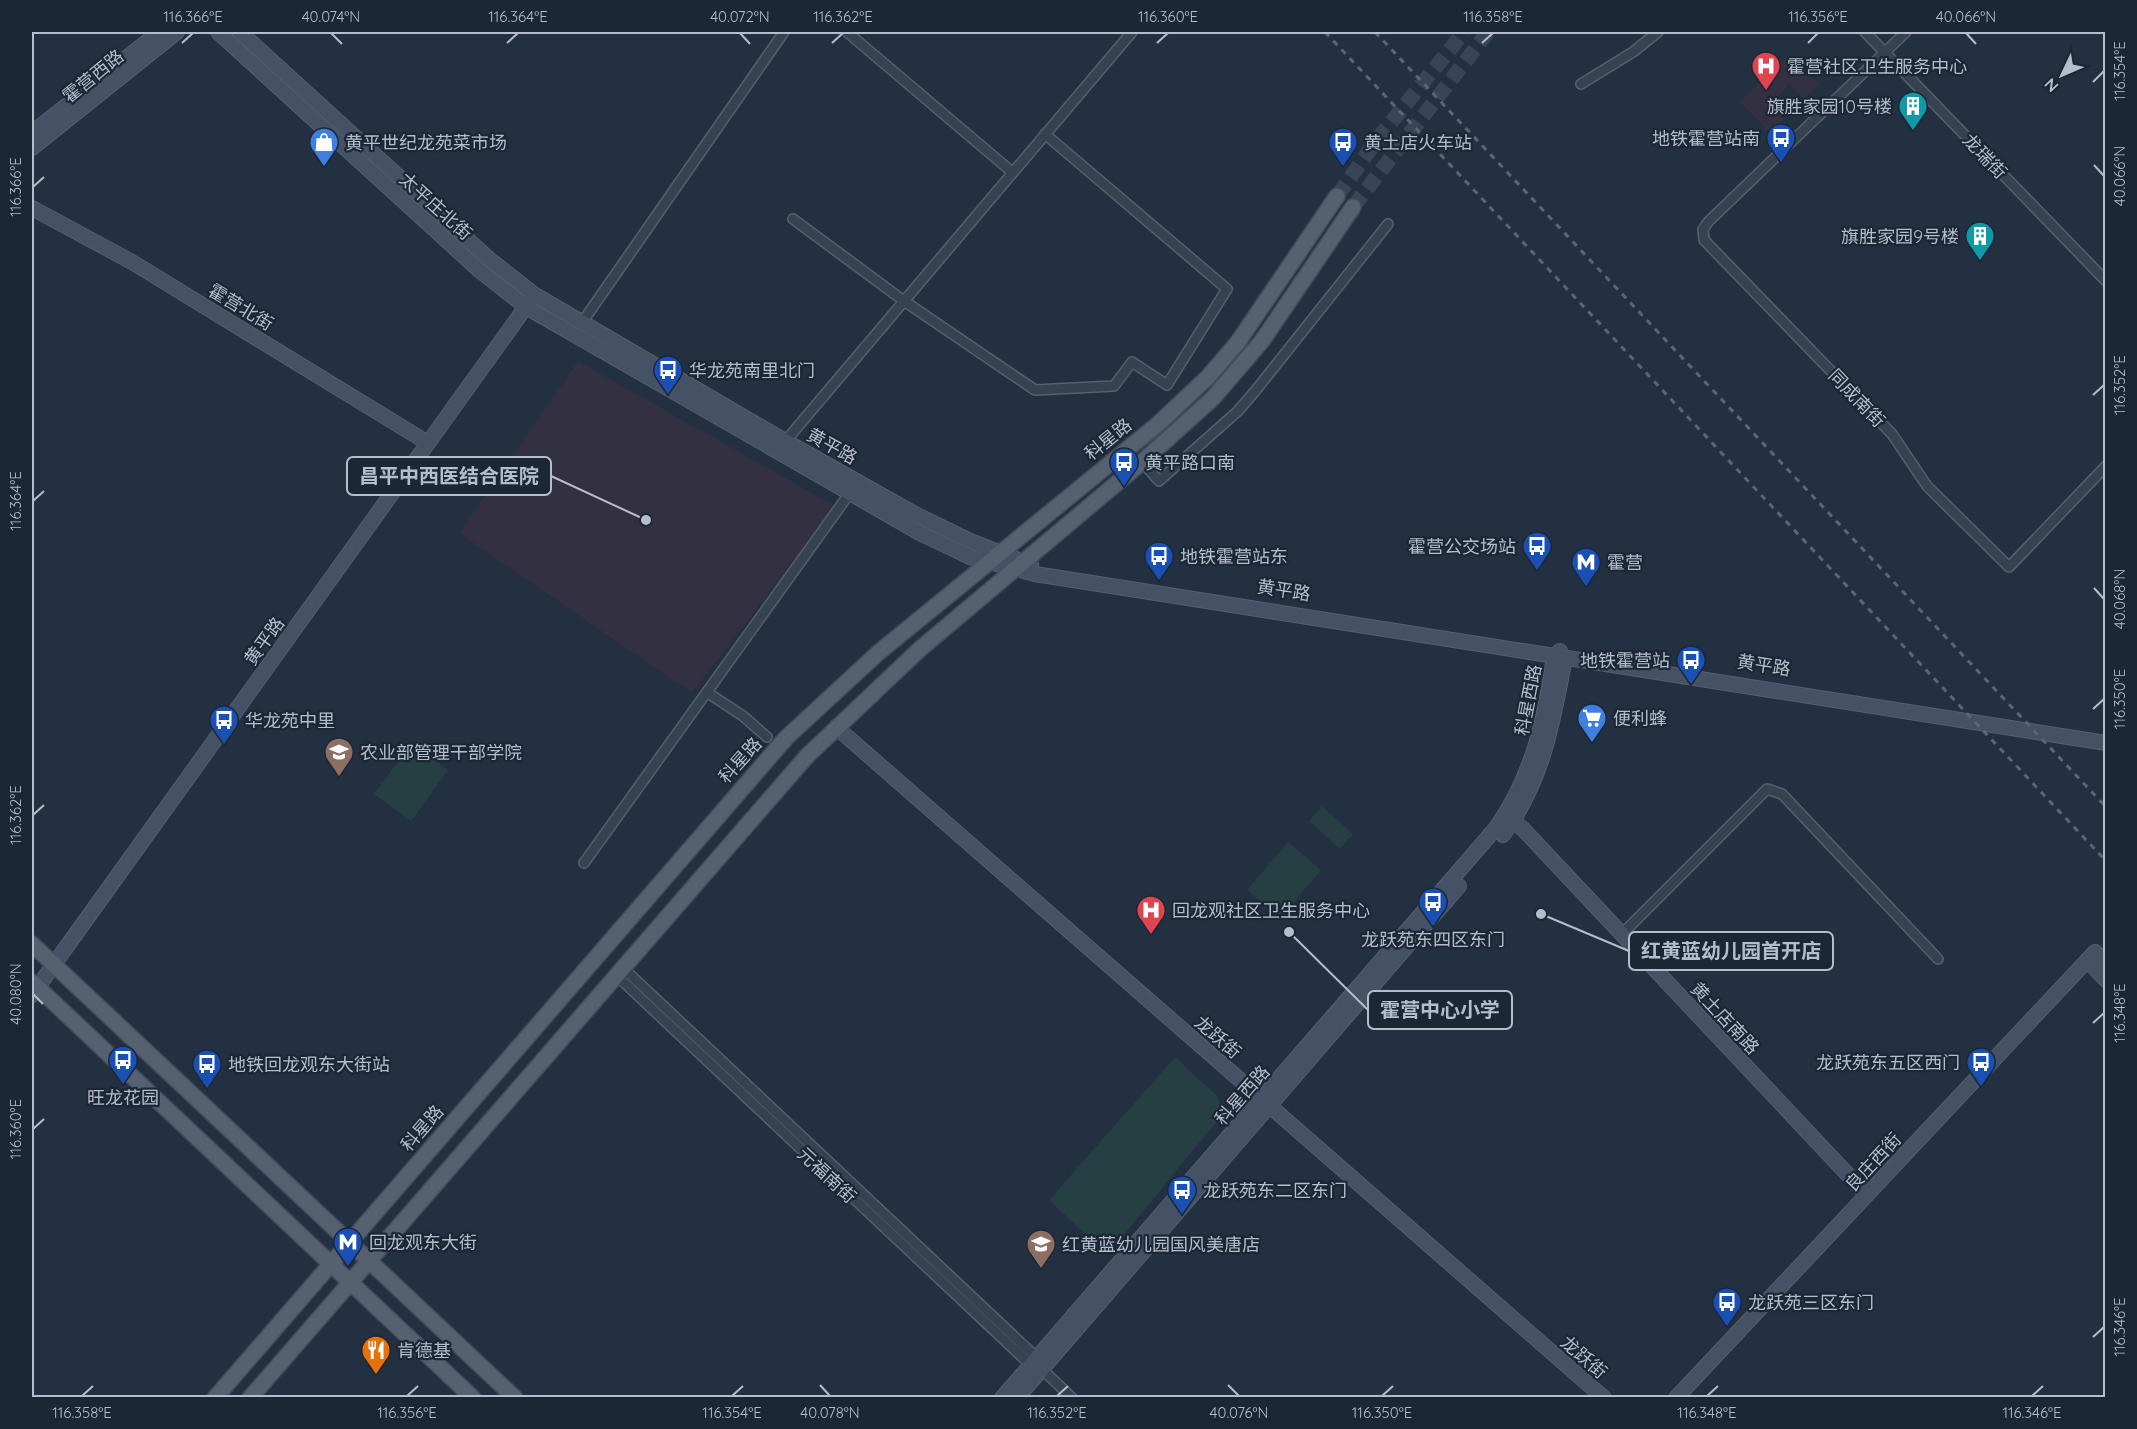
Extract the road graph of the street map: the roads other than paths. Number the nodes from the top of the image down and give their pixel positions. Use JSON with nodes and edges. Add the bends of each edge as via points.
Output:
{"nodes":[{"id":1,"x":159,"y":32,"type":"edge"},
{"id":2,"x":177,"y":32,"type":"edge"},
{"id":3,"x":218,"y":32,"type":"edge"},
{"id":4,"x":240,"y":32,"type":"edge"},
{"id":5,"x":784,"y":32,"type":"edge"},
{"id":6,"x":847,"y":32,"type":"edge"},
{"id":7,"x":1132,"y":32,"type":"edge"},
{"id":8,"x":1658,"y":32,"type":"edge"},
{"id":9,"x":1865,"y":32,"type":"edge"},
{"id":10,"x":1906,"y":32,"type":"edge"},
{"id":11,"x":1885,"y":52,"type":"junction"},
{"id":12,"x":1581,"y":84,"type":"dead end"},
{"id":13,"x":32,"y":133,"type":"edge"},
{"id":14,"x":1045,"y":134,"type":"junction"},
{"id":15,"x":32,"y":148,"type":"edge"},
{"id":16,"x":1012,"y":172,"type":"junction"},
{"id":17,"x":1337,"y":196,"type":"tunnel mouth"},
{"id":18,"x":1353,"y":207,"type":"tunnel mouth"},
{"id":19,"x":32,"y":208,"type":"edge"},
{"id":20,"x":793,"y":219,"type":"dead end"},
{"id":21,"x":1388,"y":224,"type":"dead end"},
{"id":22,"x":2106,"y":281,"type":"edge"},
{"id":23,"x":535,"y":295,"type":"junction"},
{"id":24,"x":904,"y":301,"type":"junction"},
{"id":25,"x":526,"y":307,"type":"junction"},
{"id":26,"x":581,"y":324,"type":"junction"},
{"id":27,"x":785,"y":441,"type":"junction"},
{"id":28,"x":428,"y":443,"type":"junction"},
{"id":29,"x":776,"y":453,"type":"junction"},
{"id":30,"x":1142,"y":462,"type":"junction"},
{"id":31,"x":2106,"y":466,"type":"edge"},
{"id":32,"x":858,"y":481,"type":"junction"},
{"id":33,"x":849,"y":494,"type":"junction"},
{"id":34,"x":992,"y":558,"type":"junction"},
{"id":35,"x":1018,"y":566,"type":"junction"},
{"id":36,"x":1560,"y":655,"type":"junction"},
{"id":37,"x":708,"y":693,"type":"junction"},
{"id":38,"x":836,"y":727,"type":"junction"},
{"id":39,"x":767,"y":737,"type":"dead end"},
{"id":40,"x":2106,"y":737,"type":"edge"},
{"id":41,"x":2106,"y":743,"type":"edge"},
{"id":42,"x":1509,"y":818,"type":"junction"},
{"id":43,"x":584,"y":863,"type":"dead end"},
{"id":44,"x":1622,"y":934,"type":"junction"},
{"id":45,"x":32,"y":944,"type":"edge"},
{"id":46,"x":2091,"y":956,"type":"junction"},
{"id":47,"x":1938,"y":958,"type":"dead end"},
{"id":48,"x":2106,"y":963,"type":"edge"},
{"id":49,"x":54,"y":964,"type":"junction"},
{"id":50,"x":619,"y":971,"type":"junction"},
{"id":51,"x":2106,"y":980,"type":"edge"},
{"id":52,"x":33,"y":988,"type":"edge"},
{"id":53,"x":1266,"y":1102,"type":"junction"},
{"id":54,"x":1867,"y":1195,"type":"junction"},
{"id":55,"x":349,"y":1242,"type":"junction"},
{"id":56,"x":369,"y":1260,"type":"junction"},
{"id":57,"x":330,"y":1264,"type":"junction"},
{"id":58,"x":350,"y":1282,"type":"junction"},
{"id":59,"x":1036,"y":1364,"type":"junction"},
{"id":60,"x":215,"y":1398,"type":"edge"},
{"id":61,"x":250,"y":1398,"type":"edge"},
{"id":62,"x":473,"y":1398,"type":"edge"},
{"id":63,"x":515,"y":1398,"type":"edge"},
{"id":64,"x":1002,"y":1398,"type":"edge"},
{"id":65,"x":1017,"y":1398,"type":"edge"},
{"id":66,"x":1072,"y":1398,"type":"edge"},
{"id":67,"x":1604,"y":1398,"type":"edge"},
{"id":68,"x":1676,"y":1398,"type":"edge"}],
"edges":[{"from":1,"to":13,"type":"main road","name":"霍营西路"},
{"from":2,"to":15,"type":"main road","name":"霍营西路"},
{"from":3,"to":25,"type":"main road","name":"太平庄北街","via":[[478,270]]},
{"from":4,"to":23,"type":"main road","name":"太平庄北街","via":[[489,259]]},
{"from":5,"to":26,"type":"street"},
{"from":6,"to":16,"type":"street"},
{"from":7,"to":14,"type":"street"},
{"from":8,"to":12,"type":"street"},
{"from":9,"to":11,"type":"street","name":"龙瑞街"},
{"from":10,"to":11,"type":"street"},
{"from":11,"to":22,"type":"street","name":"龙瑞街"},
{"from":11,"to":31,"type":"street","name":"同成南街","via":[[1708,220],[1703,231],[1708,246],[1892,434],[1927,486],[2009,567]]},
{"from":14,"to":16,"type":"street"},
{"from":14,"to":24,"type":"street","via":[[1227,289],[1167,385],[1132,362],[1114,386],[1035,390]]},
{"from":16,"to":24,"type":"street"},
{"from":17,"to":34,"type":"main road","name":"科星路","via":[[1247,330],[1208,377],[1157,425]]},
{"from":18,"to":30,"type":"main road","via":[[1247,360],[1213,398]]},
{"from":19,"to":28,"type":"main road","name":"霍营北街","via":[[132,262]]},
{"from":20,"to":24,"type":"street"},
{"from":21,"to":30,"type":"street","via":[[1238,411],[1159,481]]},
{"from":23,"to":25,"type":"main road","name":"黄平路"},
{"from":23,"to":26,"type":"main road","name":"黄平路"},
{"from":24,"to":27,"type":"street"},
{"from":25,"to":28,"type":"main road","name":"黄平路"},
{"from":25,"to":29,"type":"main road","name":"黄平路"},
{"from":26,"to":27,"type":"main road","name":"黄平路"},
{"from":27,"to":29,"type":"street"},
{"from":27,"to":32,"type":"main road","name":"黄平路"},
{"from":28,"to":49,"type":"main road","name":"黄平路"},
{"from":29,"to":33,"type":"main road","name":"黄平路"},
{"from":30,"to":35,"type":"main road"},
{"from":32,"to":33,"type":"street"},
{"from":32,"to":34,"type":"main road","name":"黄平路"},
{"from":33,"to":34,"type":"main road","name":"黄平路","via":[[934,541]]},
{"from":33,"to":37,"type":"street"},
{"from":34,"to":35,"type":"main road","name":"黄平路"},
{"from":34,"to":55,"type":"main road","name":"科星路","via":[[878,653],[786,738]]},
{"from":35,"to":36,"type":"main road","name":"黄平路"},
{"from":35,"to":38,"type":"main road"},
{"from":36,"to":40,"type":"main road","name":"黄平路"},
{"from":36,"to":41,"type":"main road","name":"黄平路"},
{"from":36,"to":42,"type":"main road","name":"科星西路","via":[[1546,752],[1529,794]]},
{"from":37,"to":39,"type":"street"},
{"from":37,"to":43,"type":"street"},
{"from":38,"to":50,"type":"main road","via":[[775,790]]},
{"from":38,"to":53,"type":"main road","name":"龙跃街"},
{"from":42,"to":44,"type":"main road","name":"黄土店南路"},
{"from":42,"to":53,"type":"main road","name":"科星西路"},
{"from":44,"to":47,"type":"street","via":[[1767,789],[1782,794]]},
{"from":44,"to":54,"type":"main road","name":"黄土店南路"},
{"from":45,"to":49,"type":"main road"},
{"from":46,"to":48,"type":"main road"},
{"from":46,"to":51,"type":"main road"},
{"from":46,"to":54,"type":"main road","name":"良庄西街"},
{"from":49,"to":52,"type":"main road","name":"黄平路"},
{"from":49,"to":55,"type":"main road"},
{"from":50,"to":56,"type":"main road"},
{"from":50,"to":59,"type":"street","name":"元福南街"},
{"from":52,"to":57,"type":"main road"},
{"from":53,"to":59,"type":"main road","name":"科星西路"},
{"from":53,"to":67,"type":"main road","name":"龙跃街"},
{"from":54,"to":68,"type":"main road","name":"良庄西街"},
{"from":55,"to":56,"type":"main road"},
{"from":55,"to":57,"type":"main road","name":"科星路"},
{"from":56,"to":58,"type":"main road"},
{"from":56,"to":63,"type":"main road"},
{"from":57,"to":58,"type":"main road"},
{"from":57,"to":60,"type":"main road","name":"科星路"},
{"from":58,"to":61,"type":"main road"},
{"from":58,"to":62,"type":"main road"},
{"from":59,"to":64,"type":"main road","name":"科星西路"},
{"from":59,"to":65,"type":"main road","name":"科星西路"},
{"from":59,"to":66,"type":"street","name":"元福南街"}]}
